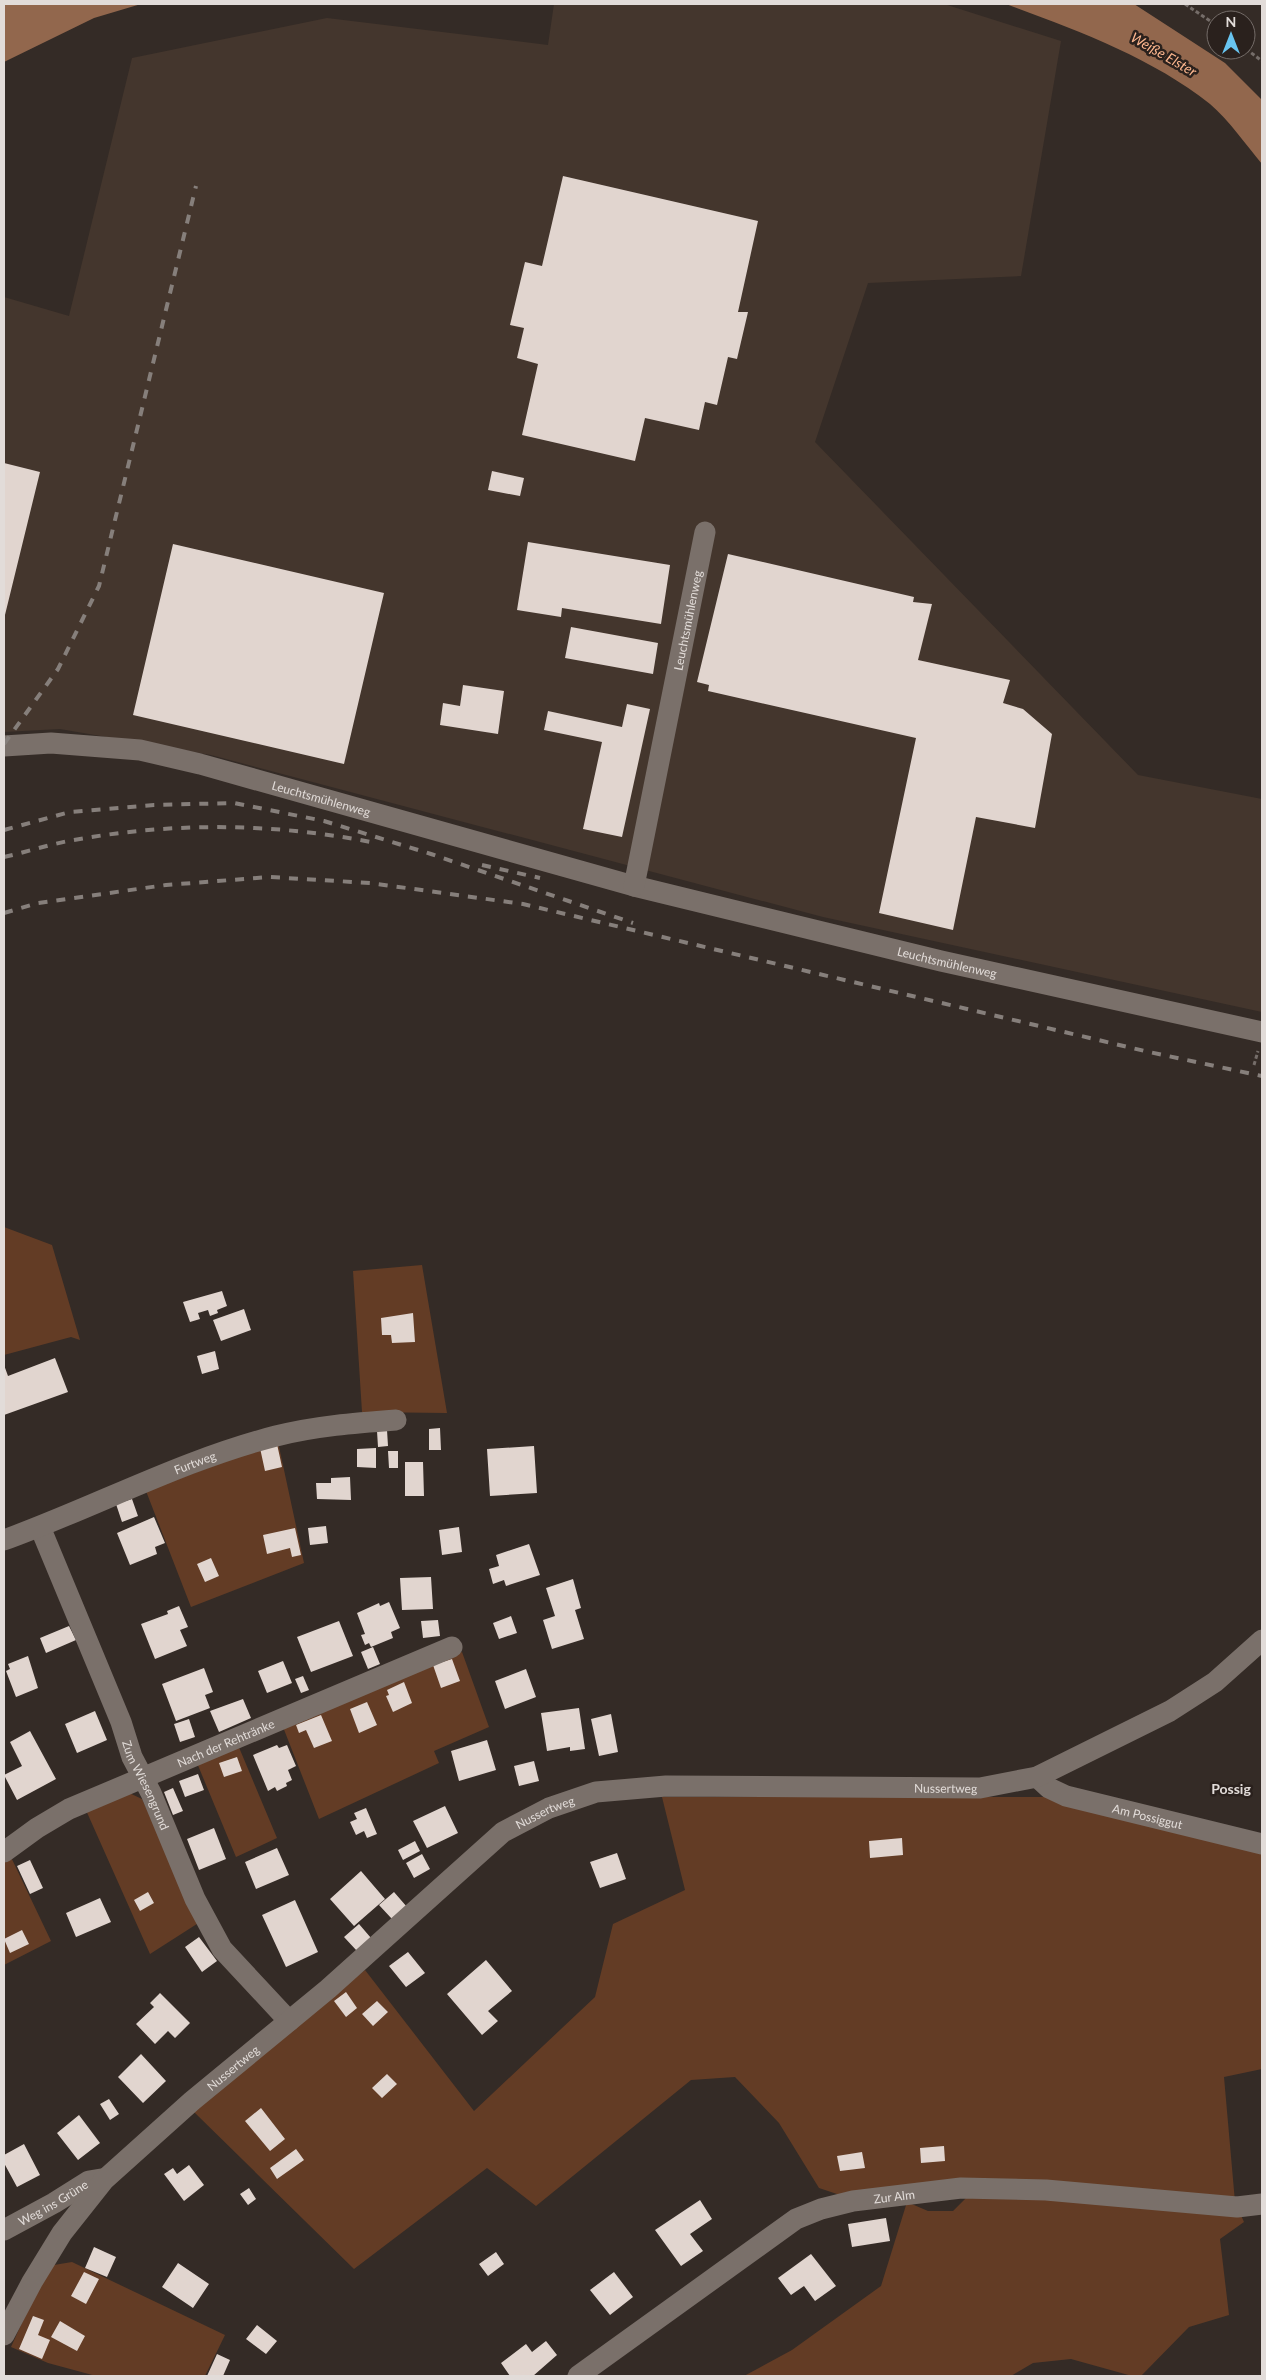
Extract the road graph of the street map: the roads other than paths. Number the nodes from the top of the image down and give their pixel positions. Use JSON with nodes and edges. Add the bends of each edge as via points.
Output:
{"nodes":[{"id":1,"x":705,"y":532,"type":"dead end"},
{"id":2,"x":4,"y":746,"type":"edge"},
{"id":3,"x":634,"y":886,"type":"junction"},
{"id":4,"x":1262,"y":1032,"type":"edge"},
{"id":5,"x":396,"y":1420,"type":"dead end"},
{"id":6,"x":40,"y":1527,"type":"junction"},
{"id":7,"x":4,"y":1540,"type":"edge"},
{"id":8,"x":1262,"y":1640,"type":"edge"},
{"id":9,"x":452,"y":1647,"type":"dead end"},
{"id":10,"x":142,"y":1777,"type":"junction"},
{"id":11,"x":1037,"y":1777,"type":"junction"},
{"id":12,"x":1262,"y":1844,"type":"edge"},
{"id":13,"x":4,"y":1852,"type":"edge"},
{"id":14,"x":289,"y":2022,"type":"junction"},
{"id":15,"x":104,"y":2180,"type":"junction"},
{"id":16,"x":1262,"y":2204,"type":"edge"},
{"id":17,"x":4,"y":2230,"type":"edge"},
{"id":18,"x":4,"y":2335,"type":"edge"},
{"id":19,"x":578,"y":2376,"type":"edge"}],
"edges":[{"from":1,"to":3,"type":"street","name":"Leuchtsmühlenweg"},
{"from":2,"to":3,"type":"street","name":"Leuchtsmühlenweg","via":[[51,743],[140,750]]},
{"from":3,"to":4,"type":"street","name":"Leuchtsmühlenweg","via":[[941,961]]},
{"from":5,"to":6,"type":"street","name":"Furtweg","via":[[332,1424],[276,1436],[208,1457]]},
{"from":6,"to":7,"type":"street","name":"Furtweg"},
{"from":6,"to":10,"type":"street","name":"Zum Wiesengrund"},
{"from":8,"to":11,"type":"street","name":"Nussertweg","via":[[1215,1682],[1170,1711]]},
{"from":9,"to":10,"type":"street","name":"Nach der Rehtränke"},
{"from":10,"to":13,"type":"street","name":"Nach der Rehtränke","via":[[69,1809]]},
{"from":10,"to":14,"type":"street","name":"Zum Wiesengrund","via":[[195,1900],[222,1949]]},
{"from":11,"to":12,"type":"street","name":"Am Possiggut","via":[[1049,1788],[1066,1796]]},
{"from":11,"to":14,"type":"street","name":"Nussertweg","via":[[980,1788],[666,1786],[596,1792],[549,1808],[503,1832]]},
{"from":14,"to":15,"type":"street","name":"Nussertweg","via":[[192,2101]]},
{"from":15,"to":17,"type":"street","name":"Weg ins Grüne","via":[[89,2181]]},
{"from":15,"to":18,"type":"street","name":"Nussertweg","via":[[62,2233]]},
{"from":16,"to":19,"type":"street","name":"Zur Alm","via":[[1237,2207],[1046,2190],[961,2188],[853,2201],[821,2209],[796,2219]]}]}
